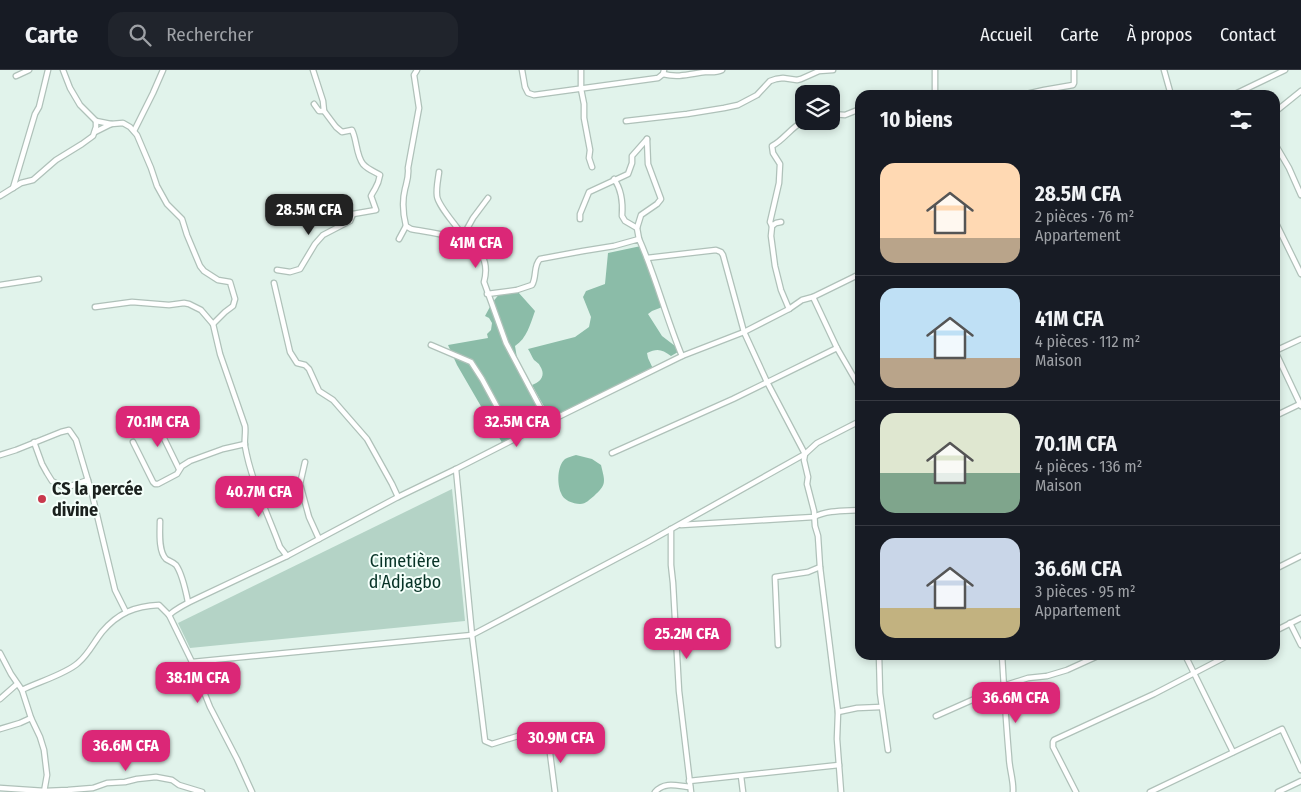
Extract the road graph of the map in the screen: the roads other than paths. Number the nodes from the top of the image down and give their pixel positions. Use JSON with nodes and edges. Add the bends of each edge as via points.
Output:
{"nodes":[{"id":1,"x":29,"y":70,"type":"edge"},
{"id":2,"x":48,"y":70,"type":"edge"},
{"id":3,"x":63,"y":70,"type":"edge"},
{"id":4,"x":163,"y":70,"type":"edge"},
{"id":5,"x":313,"y":70,"type":"edge"},
{"id":6,"x":417,"y":70,"type":"edge"},
{"id":7,"x":522,"y":70,"type":"edge"},
{"id":8,"x":581,"y":70,"type":"edge"},
{"id":9,"x":722,"y":70,"type":"edge"},
{"id":10,"x":833,"y":70,"type":"edge"},
{"id":11,"x":935,"y":70,"type":"edge"},
{"id":12,"x":1074,"y":70,"type":"edge"},
{"id":13,"x":1165,"y":70,"type":"edge"},
{"id":14,"x":1285,"y":70,"type":"edge"},
{"id":15,"x":663,"y":72,"type":"edge"},
{"id":16,"x":16,"y":76,"type":"dead end"},
{"id":17,"x":581,"y":89,"type":"junction"},
{"id":18,"x":935,"y":90,"type":"edge"},
{"id":19,"x":1044,"y":90,"type":"edge"},
{"id":20,"x":1170,"y":90,"type":"edge"},
{"id":21,"x":1243,"y":90,"type":"edge"},
{"id":22,"x":1301,"y":91,"type":"edge"},
{"id":23,"x":314,"y":104,"type":"dead end"},
{"id":24,"x":1280,"y":108,"type":"edge"},
{"id":25,"x":324,"y":111,"type":"junction"},
{"id":26,"x":855,"y":111,"type":"edge"},
{"id":27,"x":840,"y":115,"type":"edge"},
{"id":28,"x":96,"y":121,"type":"junction"},
{"id":29,"x":626,"y":121,"type":"dead end"},
{"id":30,"x":111,"y":124,"type":"junction"},
{"id":31,"x":795,"y":126,"type":"edge"},
{"id":32,"x":134,"y":131,"type":"junction"},
{"id":33,"x":95,"y":132,"type":"junction"},
{"id":34,"x":1280,"y":153,"type":"edge"},
{"id":35,"x":592,"y":167,"type":"dead end"},
{"id":36,"x":439,"y":172,"type":"dead end"},
{"id":37,"x":614,"y":179,"type":"junction"},
{"id":38,"x":13,"y":188,"type":"junction"},
{"id":39,"x":1301,"y":195,"type":"edge"},
{"id":40,"x":0,"y":196,"type":"edge"},
{"id":41,"x":488,"y":198,"type":"dead end"},
{"id":42,"x":324,"y":213,"type":"dead end"},
{"id":43,"x":353,"y":214,"type":"junction"},
{"id":44,"x":580,"y":219,"type":"dead end"},
{"id":45,"x":781,"y":222,"type":"dead end"},
{"id":46,"x":406,"y":226,"type":"junction"},
{"id":47,"x":772,"y":226,"type":"junction"},
{"id":48,"x":637,"y":228,"type":"junction"},
{"id":49,"x":1280,"y":231,"type":"edge"},
{"id":50,"x":463,"y":238,"type":"junction"},
{"id":51,"x":399,"y":239,"type":"dead end"},
{"id":52,"x":639,"y":239,"type":"junction"},
{"id":53,"x":647,"y":258,"type":"junction"},
{"id":54,"x":277,"y":270,"type":"dead end"},
{"id":55,"x":1301,"y":274,"type":"edge"},
{"id":56,"x":855,"y":276,"type":"edge"},
{"id":57,"x":39,"y":279,"type":"dead end"},
{"id":58,"x":274,"y":283,"type":"dead end"},
{"id":59,"x":0,"y":284,"type":"edge"},
{"id":60,"x":488,"y":294,"type":"junction"},
{"id":61,"x":812,"y":297,"type":"junction"},
{"id":62,"x":95,"y":307,"type":"dead end"},
{"id":63,"x":789,"y":308,"type":"junction"},
{"id":64,"x":213,"y":324,"type":"junction"},
{"id":65,"x":744,"y":332,"type":"junction"},
{"id":66,"x":1301,"y":339,"type":"edge"},
{"id":67,"x":431,"y":345,"type":"dead end"},
{"id":68,"x":837,"y":348,"type":"junction"},
{"id":69,"x":1280,"y":349,"type":"edge"},
{"id":70,"x":682,"y":356,"type":"junction"},
{"id":71,"x":1280,"y":362,"type":"edge"},
{"id":72,"x":855,"y":379,"type":"edge"},
{"id":73,"x":768,"y":382,"type":"junction"},
{"id":74,"x":1300,"y":405,"type":"edge"},
{"id":75,"x":1280,"y":414,"type":"edge"},
{"id":76,"x":154,"y":418,"type":"dead end"},
{"id":77,"x":548,"y":422,"type":"junction"},
{"id":78,"x":855,"y":424,"type":"edge"},
{"id":79,"x":514,"y":438,"type":"junction"},
{"id":80,"x":34,"y":442,"type":"junction"},
{"id":81,"x":134,"y":442,"type":"dead end"},
{"id":82,"x":245,"y":444,"type":"junction"},
{"id":83,"x":612,"y":453,"type":"dead end"},
{"id":84,"x":0,"y":454,"type":"edge"},
{"id":85,"x":805,"y":454,"type":"junction"},
{"id":86,"x":305,"y":462,"type":"dead end"},
{"id":87,"x":179,"y":469,"type":"junction"},
{"id":88,"x":456,"y":469,"type":"junction"},
{"id":89,"x":88,"y":480,"type":"junction"},
{"id":90,"x":398,"y":497,"type":"junction"},
{"id":91,"x":855,"y":510,"type":"edge"},
{"id":92,"x":814,"y":517,"type":"junction"},
{"id":93,"x":160,"y":521,"type":"dead end"},
{"id":94,"x":678,"y":525,"type":"junction"},
{"id":95,"x":671,"y":529,"type":"junction"},
{"id":96,"x":319,"y":539,"type":"junction"},
{"id":97,"x":288,"y":556,"type":"junction"},
{"id":98,"x":1301,"y":556,"type":"edge"},
{"id":99,"x":1280,"y":566,"type":"edge"},
{"id":100,"x":820,"y":568,"type":"junction"},
{"id":101,"x":188,"y":602,"type":"junction"},
{"id":102,"x":126,"y":612,"type":"junction"},
{"id":103,"x":169,"y":615,"type":"junction"},
{"id":104,"x":1301,"y":618,"type":"edge"},
{"id":105,"x":1290,"y":623,"type":"junction"},
{"id":106,"x":1280,"y":628,"type":"edge"},
{"id":107,"x":472,"y":635,"type":"junction"},
{"id":108,"x":778,"y":645,"type":"dead end"},
{"id":109,"x":1301,"y":645,"type":"edge"},
{"id":110,"x":0,"y":653,"type":"edge"},
{"id":111,"x":879,"y":660,"type":"edge"},
{"id":112,"x":1002,"y":660,"type":"edge"},
{"id":113,"x":1089,"y":660,"type":"edge"},
{"id":114,"x":1187,"y":660,"type":"edge"},
{"id":115,"x":1220,"y":660,"type":"edge"},
{"id":116,"x":192,"y":662,"type":"junction"},
{"id":117,"x":2,"y":663,"type":"edge"},
{"id":118,"x":1194,"y":674,"type":"junction"},
{"id":119,"x":17,"y":684,"type":"junction"},
{"id":120,"x":1004,"y":685,"type":"junction"},
{"id":121,"x":22,"y":690,"type":"junction"},
{"id":122,"x":0,"y":700,"type":"edge"},
{"id":123,"x":881,"y":707,"type":"junction"},
{"id":124,"x":1035,"y":710,"type":"dead end"},
{"id":125,"x":838,"y":712,"type":"junction"},
{"id":126,"x":936,"y":716,"type":"dead end"},
{"id":127,"x":31,"y":718,"type":"junction"},
{"id":128,"x":0,"y":729,"type":"edge"},
{"id":129,"x":888,"y":750,"type":"dead end"},
{"id":130,"x":1233,"y":752,"type":"junction"},
{"id":131,"x":840,"y":765,"type":"junction"},
{"id":132,"x":1301,"y":770,"type":"edge"},
{"id":133,"x":741,"y":776,"type":"junction"},
{"id":134,"x":689,"y":781,"type":"junction"},
{"id":135,"x":1301,"y":781,"type":"edge"},
{"id":136,"x":0,"y":788,"type":"edge"},
{"id":137,"x":690,"y":789,"type":"edge"},
{"id":138,"x":93,"y":790,"type":"edge"},
{"id":139,"x":1014,"y":790,"type":"edge"},
{"id":140,"x":44,"y":791,"type":"edge"},
{"id":141,"x":202,"y":792,"type":"edge"},
{"id":142,"x":252,"y":792,"type":"edge"},
{"id":143,"x":555,"y":792,"type":"edge"},
{"id":144,"x":655,"y":792,"type":"edge"},
{"id":145,"x":743,"y":792,"type":"edge"},
{"id":146,"x":841,"y":792,"type":"edge"},
{"id":147,"x":1076,"y":792,"type":"edge"},
{"id":148,"x":1150,"y":792,"type":"edge"},
{"id":149,"x":1278,"y":792,"type":"edge"}],
"edges":[{"from":1,"to":16,"type":"street"},
{"from":2,"to":38,"type":"street"},
{"from":3,"to":28,"type":"street","via":[[80,106]]},
{"from":4,"to":32,"type":"street"},
{"from":5,"to":25,"type":"street"},
{"from":6,"to":46,"type":"street","via":[[414,75],[419,108],[405,190],[403,215]]},
{"from":7,"to":17,"type":"street","via":[[525,87],[534,95]]},
{"from":8,"to":17,"type":"street"},
{"from":9,"to":15,"type":"street","via":[[680,76]]},
{"from":10,"to":29,"type":"street","via":[[819,71],[802,80],[783,78],[770,81],[757,94],[738,105]]},
{"from":11,"to":18,"type":"street"},
{"from":12,"to":19,"type":"street","via":[[1073,85]]},
{"from":13,"to":20,"type":"street"},
{"from":14,"to":21,"type":"street"},
{"from":15,"to":17,"type":"street","via":[[658,78]]},
{"from":17,"to":35,"type":"street"},
{"from":22,"to":24,"type":"street"},
{"from":23,"to":25,"type":"street","via":[[319,111]]},
{"from":25,"to":43,"type":"street","via":[[342,132],[352,130],[359,156],[364,164],[380,175],[378,187],[371,196],[376,210]]},
{"from":26,"to":27,"type":"street"},
{"from":28,"to":30,"type":"street"},
{"from":28,"to":33,"type":"street"},
{"from":30,"to":32,"type":"street","via":[[123,123]]},
{"from":30,"to":33,"type":"street"},
{"from":31,"to":47,"type":"street","via":[[772,146],[780,164]]},
{"from":32,"to":64,"type":"street","via":[[157,186],[172,210],[182,218],[200,266],[218,280],[230,282],[235,298],[233,306]]},
{"from":33,"to":38,"type":"street","via":[[33,180]]},
{"from":34,"to":39,"type":"street"},
{"from":36,"to":50,"type":"street","via":[[438,202]]},
{"from":37,"to":44,"type":"street","via":[[589,192]]},
{"from":37,"to":48,"type":"street","via":[[621,191],[622,216]]},
{"from":37,"to":48,"type":"street","via":[[628,174],[632,156],[647,140],[648,164],[661,199],[641,215]]},
{"from":38,"to":40,"type":"street"},
{"from":41,"to":50,"type":"street"},
{"from":42,"to":43,"type":"street"},
{"from":43,"to":54,"type":"street","via":[[350,221],[315,244],[300,269],[290,272]]},
{"from":45,"to":47,"type":"street"},
{"from":46,"to":50,"type":"street"},
{"from":46,"to":51,"type":"street"},
{"from":47,"to":63,"type":"street","via":[[775,266]]},
{"from":48,"to":52,"type":"street"},
{"from":49,"to":55,"type":"street"},
{"from":50,"to":60,"type":"street","via":[[482,254]]},
{"from":52,"to":53,"type":"street"},
{"from":52,"to":60,"type":"street","via":[[540,259],[532,285]]},
{"from":53,"to":65,"type":"street","via":[[721,252]]},
{"from":53,"to":70,"type":"street"},
{"from":56,"to":61,"type":"street"},
{"from":57,"to":59,"type":"street"},
{"from":58,"to":90,"type":"street","via":[[290,352],[297,363],[310,369],[319,391],[333,400],[367,439]]},
{"from":60,"to":77,"type":"street","via":[[506,343]]},
{"from":61,"to":63,"type":"street"},
{"from":61,"to":68,"type":"street"},
{"from":62,"to":64,"type":"street","via":[[132,302],[189,304],[201,310]]},
{"from":63,"to":65,"type":"street"},
{"from":64,"to":82,"type":"street","via":[[220,354],[246,426]]},
{"from":65,"to":70,"type":"street"},
{"from":65,"to":73,"type":"street"},
{"from":66,"to":69,"type":"street"},
{"from":67,"to":79,"type":"street","via":[[471,362]]},
{"from":68,"to":72,"type":"street"},
{"from":68,"to":73,"type":"street"},
{"from":70,"to":77,"type":"street"},
{"from":71,"to":74,"type":"street"},
{"from":73,"to":83,"type":"street"},
{"from":73,"to":85,"type":"street"},
{"from":74,"to":75,"type":"street"},
{"from":76,"to":87,"type":"street"},
{"from":77,"to":79,"type":"street"},
{"from":78,"to":85,"type":"street","via":[[816,444]]},
{"from":79,"to":88,"type":"street"},
{"from":80,"to":84,"type":"street"},
{"from":80,"to":89,"type":"street","via":[[52,481],[65,488]]},
{"from":80,"to":89,"type":"street","via":[[69,430],[76,440]]},
{"from":81,"to":87,"type":"street","via":[[155,484],[177,474]]},
{"from":82,"to":87,"type":"street","via":[[206,454]]},
{"from":82,"to":97,"type":"street","via":[[250,469],[280,547]]},
{"from":85,"to":92,"type":"street"},
{"from":85,"to":94,"type":"street"},
{"from":86,"to":96,"type":"street","via":[[300,484]]},
{"from":88,"to":90,"type":"street"},
{"from":88,"to":107,"type":"street"},
{"from":89,"to":102,"type":"street","via":[[115,590]]},
{"from":90,"to":96,"type":"street"},
{"from":91,"to":92,"type":"street"},
{"from":92,"to":94,"type":"street"},
{"from":92,"to":100,"type":"street"},
{"from":93,"to":101,"type":"street","via":[[162,554],[177,566]]},
{"from":94,"to":95,"type":"street"},
{"from":95,"to":107,"type":"street"},
{"from":95,"to":134,"type":"street","via":[[679,691]]},
{"from":96,"to":97,"type":"street"},
{"from":97,"to":101,"type":"street"},
{"from":98,"to":99,"type":"street"},
{"from":100,"to":108,"type":"street","via":[[774,578]]},
{"from":100,"to":125,"type":"street"},
{"from":101,"to":103,"type":"street"},
{"from":102,"to":103,"type":"street","via":[[159,605]]},
{"from":102,"to":121,"type":"street","via":[[102,632],[78,664]]},
{"from":103,"to":116,"type":"street"},
{"from":104,"to":105,"type":"street"},
{"from":105,"to":106,"type":"street"},
{"from":105,"to":109,"type":"street"},
{"from":107,"to":116,"type":"street"},
{"from":107,"to":143,"type":"street","via":[[485,741],[492,744],[543,733],[548,738]]},
{"from":110,"to":117,"type":"street"},
{"from":111,"to":123,"type":"street"},
{"from":112,"to":120,"type":"street"},
{"from":113,"to":120,"type":"street","via":[[1047,676]]},
{"from":114,"to":118,"type":"street"},
{"from":115,"to":118,"type":"street"},
{"from":116,"to":142,"type":"street","via":[[210,707]]},
{"from":117,"to":119,"type":"street"},
{"from":118,"to":130,"type":"street"},
{"from":118,"to":147,"type":"street","via":[[1052,742]]},
{"from":119,"to":121,"type":"street"},
{"from":119,"to":122,"type":"street"},
{"from":120,"to":124,"type":"street","via":[[1027,696]]},
{"from":120,"to":126,"type":"street"},
{"from":120,"to":139,"type":"street","via":[[1009,768]]},
{"from":121,"to":127,"type":"street"},
{"from":123,"to":125,"type":"street"},
{"from":123,"to":129,"type":"street"},
{"from":125,"to":131,"type":"street"},
{"from":127,"to":128,"type":"street"},
{"from":127,"to":140,"type":"street","via":[[44,750],[47,775]]},
{"from":130,"to":132,"type":"street","via":[[1282,729]]},
{"from":130,"to":148,"type":"street"},
{"from":131,"to":133,"type":"street"},
{"from":131,"to":146,"type":"street"},
{"from":133,"to":134,"type":"street"},
{"from":133,"to":145,"type":"street"},
{"from":134,"to":137,"type":"street"},
{"from":135,"to":149,"type":"street"},
{"from":136,"to":140,"type":"street"},
{"from":137,"to":144,"type":"street","via":[[665,785]]},
{"from":138,"to":140,"type":"street"},
{"from":138,"to":141,"type":"street","via":[[107,783],[156,777]]}]}
